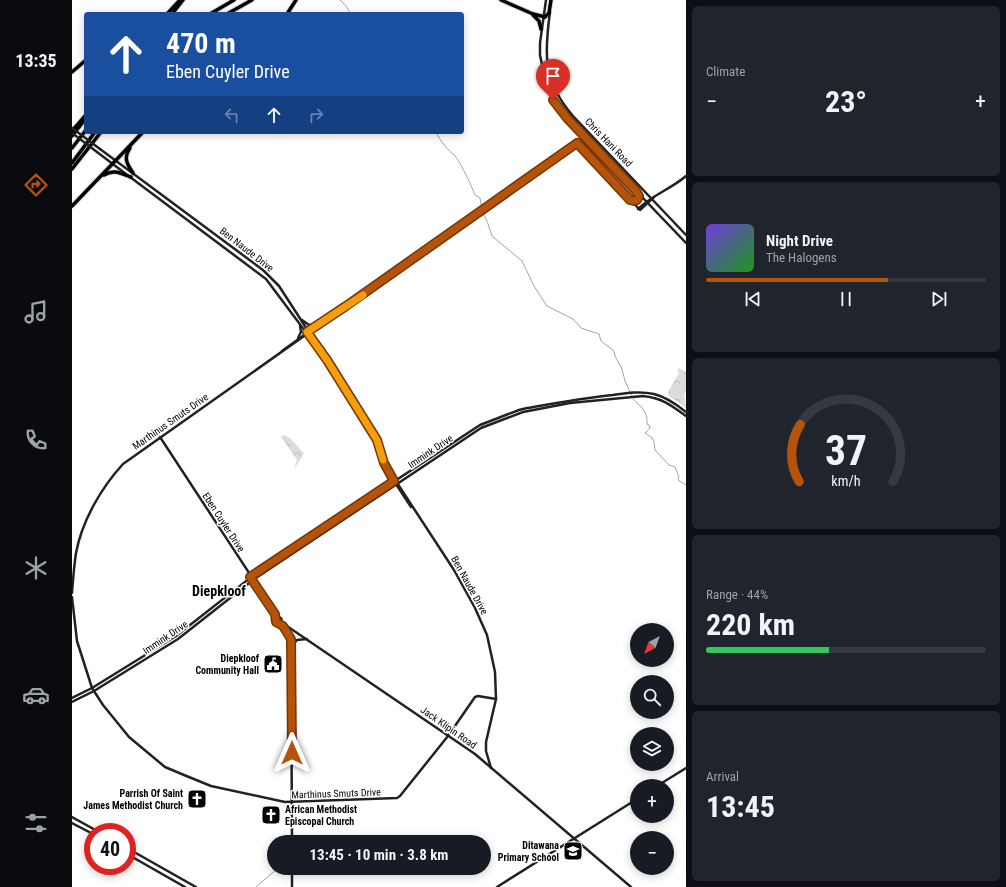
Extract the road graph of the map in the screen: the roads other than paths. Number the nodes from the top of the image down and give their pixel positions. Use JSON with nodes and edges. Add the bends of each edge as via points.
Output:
{"nodes":[{"id":1,"x":180,"y":0,"type":"edge"},
{"id":2,"x":183,"y":0,"type":"edge"},
{"id":3,"x":234,"y":0,"type":"edge"},
{"id":4,"x":252,"y":0,"type":"edge"},
{"id":5,"x":296,"y":0,"type":"edge"},
{"id":6,"x":501,"y":0,"type":"edge"},
{"id":7,"x":546,"y":0,"type":"edge"},
{"id":8,"x":551,"y":0,"type":"edge"},
{"id":9,"x":169,"y":12,"type":"edge"},
{"id":10,"x":174,"y":12,"type":"edge"},
{"id":11,"x":213,"y":12,"type":"edge"},
{"id":12,"x":231,"y":12,"type":"edge"},
{"id":13,"x":289,"y":12,"type":"edge"},
{"id":14,"x":533,"y":14,"type":"junction"},
{"id":15,"x":544,"y":17,"type":"junction"},
{"id":16,"x":541,"y":29,"type":"junction"},
{"id":17,"x":84,"y":62,"type":"edge"},
{"id":18,"x":72,"y":72,"type":"edge"},
{"id":19,"x":84,"y":117,"type":"edge"},
{"id":20,"x":84,"y":120,"type":"edge"},
{"id":21,"x":72,"y":128,"type":"edge"},
{"id":22,"x":84,"y":133,"type":"edge"},
{"id":23,"x":72,"y":134,"type":"edge"},
{"id":24,"x":94,"y":134,"type":"edge"},
{"id":25,"x":99,"y":134,"type":"edge"},
{"id":26,"x":141,"y":134,"type":"edge"},
{"id":27,"x":136,"y":139,"type":"junction"},
{"id":28,"x":72,"y":148,"type":"edge"},
{"id":29,"x":114,"y":162,"type":"junction"},
{"id":30,"x":72,"y":163,"type":"edge"},
{"id":31,"x":72,"y":169,"type":"edge"},
{"id":32,"x":133,"y":173,"type":"junction"},
{"id":33,"x":686,"y":176,"type":"edge"},
{"id":34,"x":131,"y":177,"type":"junction"},
{"id":35,"x":97,"y":180,"type":"junction"},
{"id":36,"x":642,"y":189,"type":"junction"},
{"id":37,"x":636,"y":191,"type":"junction"},
{"id":38,"x":654,"y":197,"type":"junction"},
{"id":39,"x":630,"y":200,"type":"junction"},
{"id":40,"x":647,"y":202,"type":"junction"},
{"id":41,"x":658,"y":205,"type":"junction"},
{"id":42,"x":72,"y":206,"type":"edge"},
{"id":43,"x":644,"y":206,"type":"junction"},
{"id":44,"x":652,"y":208,"type":"junction"},
{"id":45,"x":639,"y":209,"type":"junction"},
{"id":46,"x":686,"y":235,"type":"edge"},
{"id":47,"x":686,"y":243,"type":"edge"},
{"id":48,"x":342,"y":310,"type":"junction"},
{"id":49,"x":297,"y":317,"type":"junction"},
{"id":50,"x":321,"y":323,"type":"junction"},
{"id":51,"x":308,"y":333,"type":"junction"},
{"id":52,"x":293,"y":342,"type":"junction"},
{"id":53,"x":275,"y":356,"type":"junction"},
{"id":54,"x":686,"y":412,"type":"edge"},
{"id":55,"x":686,"y":416,"type":"edge"},
{"id":56,"x":160,"y":437,"type":"junction"},
{"id":57,"x":396,"y":482,"type":"junction"},
{"id":58,"x":250,"y":577,"type":"junction"},
{"id":59,"x":253,"y":580,"type":"junction"},
{"id":60,"x":72,"y":593,"type":"edge"},
{"id":61,"x":72,"y":597,"type":"edge"},
{"id":62,"x":284,"y":625,"type":"junction"},
{"id":63,"x":308,"y":639,"type":"junction"},
{"id":64,"x":291,"y":647,"type":"junction"},
{"id":65,"x":93,"y":690,"type":"junction"},
{"id":66,"x":72,"y":698,"type":"edge"},
{"id":67,"x":496,"y":699,"type":"junction"},
{"id":68,"x":72,"y":702,"type":"edge"},
{"id":69,"x":448,"y":736,"type":"junction"},
{"id":70,"x":491,"y":768,"type":"junction"},
{"id":71,"x":686,"y":768,"type":"edge"},
{"id":72,"x":668,"y":779,"type":"edge"},
{"id":73,"x":292,"y":802,"type":"junction"},
{"id":74,"x":630,"y":803,"type":"edge"},
{"id":75,"x":72,"y":817,"type":"edge"},
{"id":76,"x":72,"y":822,"type":"edge"},
{"id":77,"x":84,"y":824,"type":"edge"},
{"id":78,"x":84,"y":829,"type":"edge"},
{"id":79,"x":292,"y":835,"type":"edge"},
{"id":80,"x":574,"y":838,"type":"junction"},
{"id":81,"x":136,"y":853,"type":"edge"},
{"id":82,"x":136,"y":859,"type":"edge"},
{"id":83,"x":292,"y":875,"type":"edge"},
{"id":84,"x":185,"y":887,"type":"edge"},
{"id":85,"x":196,"y":887,"type":"edge"},
{"id":86,"x":292,"y":887,"type":"edge"},
{"id":87,"x":497,"y":887,"type":"edge"},
{"id":88,"x":630,"y":887,"type":"edge"}],
"edges":[{"from":1,"to":9,"type":"highway"},
{"from":2,"to":10,"type":"highway"},
{"from":3,"to":11,"type":"highway"},
{"from":4,"to":12,"type":"highway"},
{"from":5,"to":13,"type":"highway"},
{"from":6,"to":14,"type":"highway"},
{"from":7,"to":15,"type":"main road","name":"Chris Hani Road"},
{"from":8,"to":15,"type":"highway","via":[[549,13]]},
{"from":8,"to":36,"type":"main road","name":"Chris Hani Road","via":[[546,54],[553,86],[568,110]]},
{"from":14,"to":15,"type":"highway"},
{"from":14,"to":16,"type":"highway"},
{"from":15,"to":16,"type":"main road","name":"Chris Hani Road"},
{"from":16,"to":37,"type":"main road","name":"Chris Hani Road","via":[[540,62],[553,100]]},
{"from":17,"to":18,"type":"highway"},
{"from":19,"to":23,"type":"highway"},
{"from":20,"to":23,"type":"highway"},
{"from":21,"to":29,"type":"main road","bridge":true},
{"from":22,"to":28,"type":"highway"},
{"from":23,"to":29,"type":"main road","bridge":true},
{"from":24,"to":30,"type":"highway"},
{"from":25,"to":31,"type":"highway"},
{"from":26,"to":27,"type":"highway"},
{"from":27,"to":29,"type":"highway"},
{"from":27,"to":32,"type":"highway","via":[[126,157]]},
{"from":29,"to":32,"type":"main road","name":"Ben Naude Drive"},
{"from":29,"to":34,"type":"main road","name":"Ben Naude Drive"},
{"from":29,"to":35,"type":"highway"},
{"from":32,"to":49,"type":"main road","name":"Ben Naude Drive","via":[[263,270],[275,281]]},
{"from":33,"to":38,"type":"main road"},
{"from":34,"to":35,"type":"highway","via":[[113,172]]},
{"from":34,"to":49,"type":"main road","name":"Ben Naude Drive","via":[[260,274]]},
{"from":35,"to":42,"type":"highway"},
{"from":36,"to":38,"type":"main road","name":"Chris Hani Road"},
{"from":36,"to":38,"type":"main road"},
{"from":37,"to":39,"type":"main road","via":[[638,198]]},
{"from":37,"to":40,"type":"main road","name":"Chris Hani Road"},
{"from":38,"to":40,"type":"main road"},
{"from":38,"to":41,"type":"main road","name":"Chris Hani Road"},
{"from":38,"to":41,"type":"main road"},
{"from":39,"to":45,"type":"main road"},
{"from":39,"to":48,"type":"main road","name":"Marthinus Smuts Drive","via":[[577,143]]},
{"from":40,"to":43,"type":"main road"},
{"from":40,"to":44,"type":"main road","name":"Chris Hani Road"},
{"from":40,"to":45,"type":"main road"},
{"from":41,"to":46,"type":"main road","name":"Chris Hani Road"},
{"from":43,"to":44,"type":"main road"},
{"from":43,"to":45,"type":"main road"},
{"from":44,"to":47,"type":"main road","name":"Chris Hani Road"},
{"from":48,"to":50,"type":"main road","name":"Marthinus Smuts Drive"},
{"from":48,"to":51,"type":"main road","name":"Marthinus Smuts Drive"},
{"from":49,"to":50,"type":"main road","via":[[309,325]]},
{"from":49,"to":51,"type":"main road","name":"Ben Naude Drive"},
{"from":49,"to":52,"type":"main road","via":[[302,330]]},
{"from":50,"to":51,"type":"main road","name":"Marthinus Smuts Drive"},
{"from":51,"to":52,"type":"main road"},
{"from":51,"to":53,"type":"main road","name":"Marthinus Smuts Drive"},
{"from":51,"to":57,"type":"main road","name":"Ben Naude Drive","via":[[377,440],[384,463]]},
{"from":52,"to":53,"type":"main road"},
{"from":53,"to":56,"type":"main road","name":"Marthinus Smuts Drive"},
{"from":54,"to":57,"type":"main road","name":"Immink Drive","via":[[661,396],[647,393],[622,394],[522,409],[472,429]]},
{"from":55,"to":57,"type":"main road","name":"Immink Drive","via":[[660,399],[643,396],[570,403],[523,412],[475,432]]},
{"from":56,"to":58,"type":"main road","name":"Eben Cuyler Drive"},
{"from":56,"to":60,"type":"main road","name":"Marthinus Smuts Drive","via":[[123,464],[92,508],[76,551]]},
{"from":57,"to":58,"type":"main road","name":"Immink Drive"},
{"from":57,"to":59,"type":"main road","name":"Immink Drive"},
{"from":57,"to":67,"type":"main road","name":"Ben Naude Drive","via":[[472,602],[487,635],[495,672]]},
{"from":58,"to":59,"type":"main road","name":"Eben Cuyler Drive"},
{"from":58,"to":65,"type":"main road","name":"Immink Drive","via":[[176,636]]},
{"from":59,"to":62,"type":"main road","name":"Eben Cuyler Drive"},
{"from":59,"to":65,"type":"main road","name":"Immink Drive","via":[[178,639]]},
{"from":61,"to":65,"type":"main road","name":"Marthinus Smuts Drive","via":[[76,638]]},
{"from":62,"to":63,"type":"main road"},
{"from":62,"to":64,"type":"main road","via":[[291,639]]},
{"from":63,"to":64,"type":"main road","via":[[297,640]]},
{"from":63,"to":69,"type":"main road","name":"Jack Klipin Road"},
{"from":64,"to":73,"type":"main road"},
{"from":65,"to":66,"type":"main road","name":"Immink Drive"},
{"from":65,"to":68,"type":"main road","name":"Immink Drive"},
{"from":65,"to":73,"type":"main road","name":"Marthinus Smuts Drive","via":[[131,739],[169,769],[211,786]]},
{"from":67,"to":69,"type":"main road","name":"Marthinus Smuts Drive","via":[[475,697]]},
{"from":67,"to":70,"type":"main road","name":"Ben Naude Drive","via":[[486,742]]},
{"from":69,"to":70,"type":"main road","name":"Jack Klipin Road"},
{"from":69,"to":73,"type":"main road","name":"Marthinus Smuts Drive","via":[[399,798]]},
{"from":70,"to":80,"type":"main road","name":"Jack Klipin Road"},
{"from":71,"to":72,"type":"main road"},
{"from":73,"to":79,"type":"main road"},
{"from":74,"to":80,"type":"main road"},
{"from":75,"to":77,"type":"main road"},
{"from":76,"to":78,"type":"main road"},
{"from":80,"to":87,"type":"main road"},
{"from":80,"to":88,"type":"main road","name":"Jack Klipin Road"},
{"from":81,"to":85,"type":"main road"},
{"from":82,"to":84,"type":"main road"},
{"from":83,"to":86,"type":"main road"}]}
